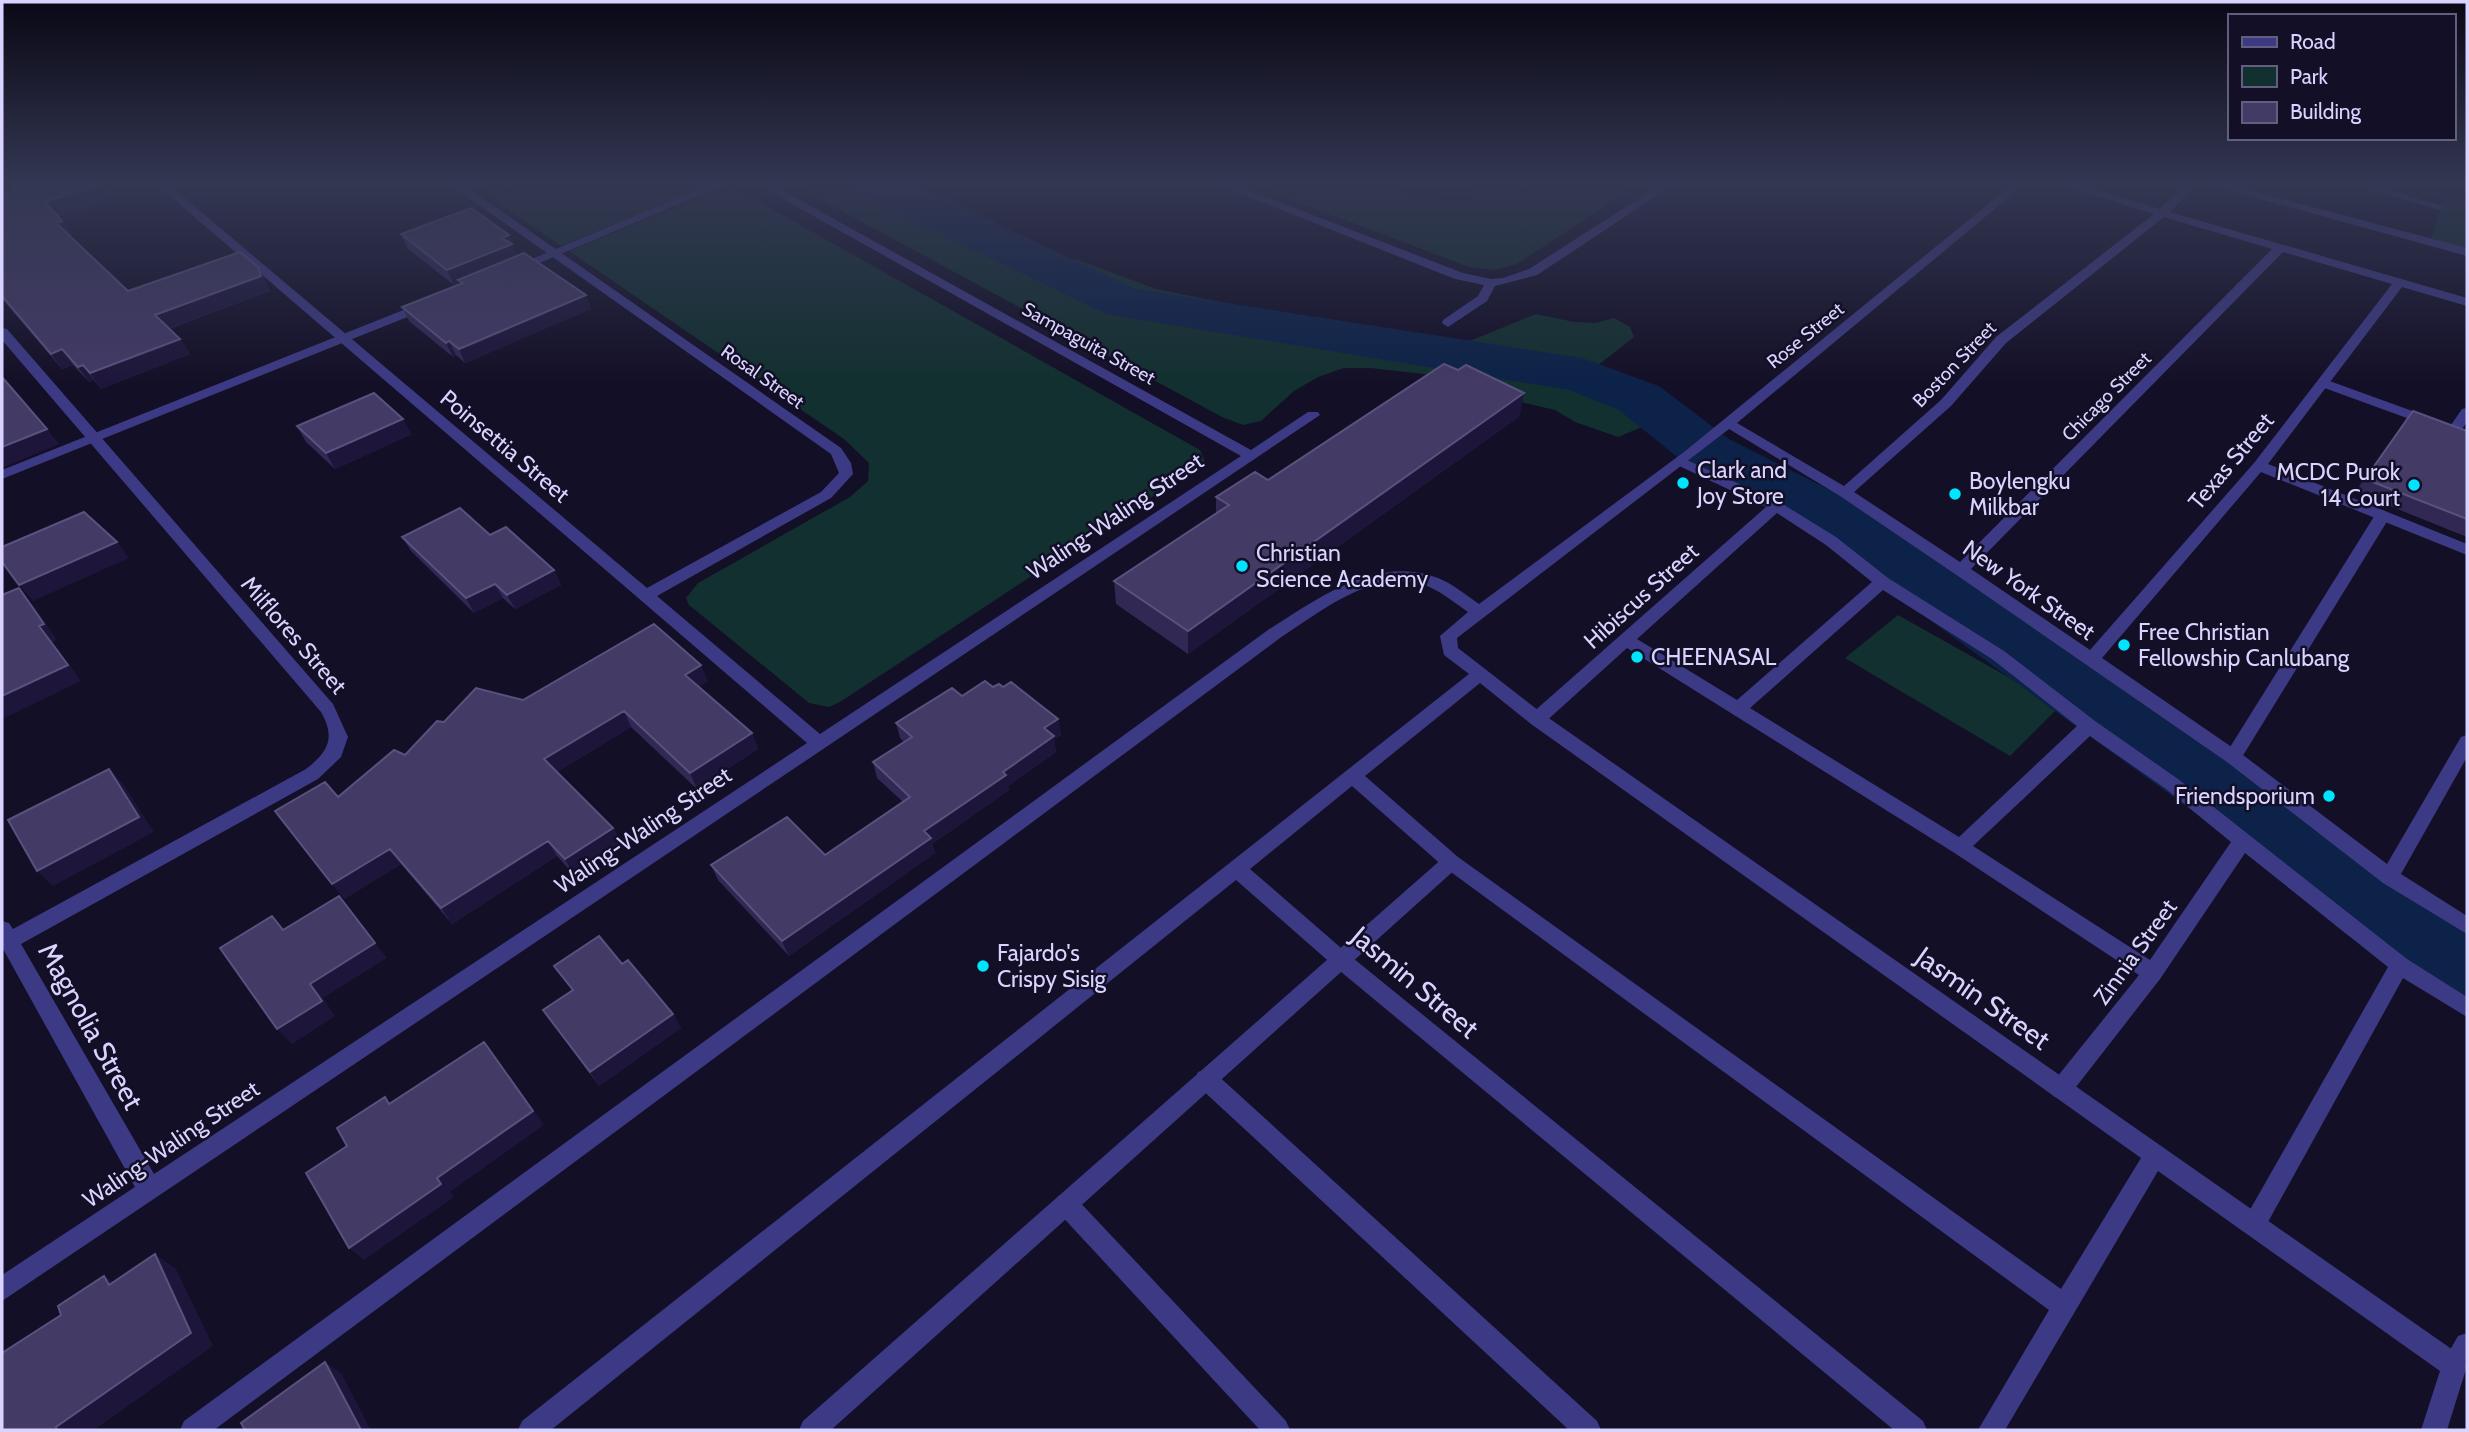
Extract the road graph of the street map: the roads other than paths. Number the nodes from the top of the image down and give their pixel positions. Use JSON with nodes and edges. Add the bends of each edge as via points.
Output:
{"nodes":[{"id":1,"x":238,"y":250,"type":"edge"},
{"id":2,"x":548,"y":250,"type":"edge"},
{"id":3,"x":561,"y":250,"type":"edge"},
{"id":4,"x":880,"y":250,"type":"edge"},
{"id":5,"x":1391,"y":250,"type":"edge"},
{"id":6,"x":1567,"y":250,"type":"edge"},
{"id":7,"x":1940,"y":250,"type":"edge"},
{"id":8,"x":2116,"y":250,"type":"edge"},
{"id":9,"x":2278,"y":250,"type":"edge"},
{"id":10,"x":2282,"y":250,"type":"edge"},
{"id":11,"x":553,"y":253,"type":"junction"},
{"id":12,"x":504,"y":273,"type":"edge"},
{"id":13,"x":1491,"y":283,"type":"junction"},
{"id":14,"x":2399,"y":283,"type":"junction"},
{"id":15,"x":442,"y":298,"type":"edge"},
{"id":16,"x":2467,"y":302,"type":"edge"},
{"id":17,"x":1448,"y":323,"type":"dead end"},
{"id":18,"x":2,"y":332,"type":"edge"},
{"id":19,"x":342,"y":338,"type":"junction"},
{"id":20,"x":2323,"y":383,"type":"junction"},
{"id":21,"x":2467,"y":412,"type":"edge"},
{"id":22,"x":1313,"y":415,"type":"dead end"},
{"id":23,"x":1728,"y":424,"type":"junction"},
{"id":24,"x":2460,"y":434,"type":"edge"},
{"id":25,"x":94,"y":438,"type":"junction"},
{"id":26,"x":1252,"y":456,"type":"junction"},
{"id":27,"x":1684,"y":458,"type":"junction"},
{"id":28,"x":2259,"y":466,"type":"junction"},
{"id":29,"x":2,"y":475,"type":"edge"},
{"id":30,"x":1845,"y":494,"type":"junction"},
{"id":31,"x":1776,"y":506,"type":"junction"},
{"id":32,"x":2383,"y":515,"type":"junction"},
{"id":33,"x":2467,"y":550,"type":"edge"},
{"id":34,"x":1961,"y":570,"type":"junction"},
{"id":35,"x":1882,"y":582,"type":"junction"},
{"id":36,"x":646,"y":595,"type":"junction"},
{"id":37,"x":1481,"y":613,"type":"junction"},
{"id":38,"x":1627,"y":640,"type":"junction"},
{"id":39,"x":2090,"y":661,"type":"junction"},
{"id":40,"x":1478,"y":676,"type":"junction"},
{"id":41,"x":1738,"y":709,"type":"junction"},
{"id":42,"x":1537,"y":719,"type":"junction"},
{"id":43,"x":2089,"y":726,"type":"junction"},
{"id":44,"x":2467,"y":742,"type":"edge"},
{"id":45,"x":820,"y":744,"type":"junction"},
{"id":46,"x":2233,"y":757,"type":"junction"},
{"id":47,"x":1353,"y":775,"type":"junction"},
{"id":48,"x":2244,"y":840,"type":"junction"},
{"id":49,"x":1960,"y":848,"type":"junction"},
{"id":50,"x":1451,"y":862,"type":"junction"},
{"id":51,"x":1238,"y":870,"type":"junction"},
{"id":52,"x":2390,"y":877,"type":"junction"},
{"id":53,"x":2467,"y":926,"type":"edge"},
{"id":54,"x":5,"y":935,"type":"edge"},
{"id":55,"x":1341,"y":960,"type":"junction"},
{"id":56,"x":2400,"y":965,"type":"junction"},
{"id":57,"x":2153,"y":972,"type":"junction"},
{"id":58,"x":2467,"y":1008,"type":"edge"},
{"id":59,"x":1206,"y":1079,"type":"junction"},
{"id":60,"x":2061,"y":1089,"type":"junction"},
{"id":61,"x":2154,"y":1157,"type":"junction"},
{"id":62,"x":150,"y":1190,"type":"junction"},
{"id":63,"x":1066,"y":1204,"type":"junction"},
{"id":64,"x":2255,"y":1223,"type":"junction"},
{"id":65,"x":2,"y":1289,"type":"edge"},
{"id":66,"x":2065,"y":1307,"type":"junction"},
{"id":67,"x":2461,"y":1356,"type":"edge"},
{"id":68,"x":193,"y":1430,"type":"edge"},
{"id":69,"x":531,"y":1430,"type":"edge"},
{"id":70,"x":812,"y":1430,"type":"edge"},
{"id":71,"x":1277,"y":1430,"type":"edge"},
{"id":72,"x":1588,"y":1430,"type":"edge"},
{"id":73,"x":1914,"y":1430,"type":"edge"},
{"id":74,"x":1992,"y":1430,"type":"edge"},
{"id":75,"x":2434,"y":1430,"type":"edge"}],
"edges":[{"from":1,"to":19,"type":"street","name":"Poinsettia Street"},
{"from":2,"to":11,"type":"street","name":"Rosal Street"},
{"from":3,"to":11,"type":"street"},
{"from":4,"to":26,"type":"street","name":"Sampaguita Street"},
{"from":5,"to":13,"type":"street"},
{"from":6,"to":13,"type":"street","via":[[1533,272]]},
{"from":7,"to":23,"type":"street","name":"Rose Street"},
{"from":8,"to":30,"type":"street","name":"Boston Street","via":[[2001,340],[1947,403]]},
{"from":9,"to":34,"type":"street","name":"Chicago Street"},
{"from":10,"to":14,"type":"street"},
{"from":11,"to":12,"type":"street"},
{"from":11,"to":36,"type":"street","name":"Rosal Street","via":[[836,451],[844,463],[846,474],[826,495]]},
{"from":13,"to":17,"type":"street","via":[[1483,298]]},
{"from":14,"to":16,"type":"street"},
{"from":14,"to":20,"type":"street","name":"Texas Street"},
{"from":15,"to":19,"type":"street"},
{"from":18,"to":25,"type":"street","name":"Milflores Street"},
{"from":19,"to":25,"type":"street"},
{"from":19,"to":36,"type":"street","name":"Poinsettia Street"},
{"from":20,"to":24,"type":"street"},
{"from":20,"to":28,"type":"street","name":"Texas Street"},
{"from":21,"to":24,"type":"street"},
{"from":22,"to":26,"type":"street","name":"Waling-Waling Street"},
{"from":23,"to":27,"type":"street","name":"Rose Street"},
{"from":23,"to":30,"type":"street","name":"New York Street"},
{"from":25,"to":29,"type":"street"},
{"from":25,"to":54,"type":"street","name":"Milflores Street","via":[[327,708],[340,730],[340,742],[327,763],[312,774]]},
{"from":26,"to":45,"type":"street","name":"Waling-Waling Street"},
{"from":27,"to":31,"type":"street"},
{"from":27,"to":37,"type":"street","name":"Rose Street"},
{"from":28,"to":32,"type":"street"},
{"from":28,"to":39,"type":"street","name":"Texas Street"},
{"from":30,"to":34,"type":"street","name":"New York Street"},
{"from":31,"to":35,"type":"street","via":[[1831,541]]},
{"from":31,"to":38,"type":"street","name":"Hibiscus Street"},
{"from":32,"to":33,"type":"street"},
{"from":32,"to":46,"type":"street"},
{"from":34,"to":39,"type":"street","name":"New York Street"},
{"from":35,"to":41,"type":"street"},
{"from":35,"to":43,"type":"street","via":[[1998,655]]},
{"from":36,"to":45,"type":"street","name":"Poinsettia Street"},
{"from":37,"to":40,"type":"street","name":"Jasmin Street","via":[[1448,636],[1456,658]]},
{"from":37,"to":68,"type":"street","via":[[1433,583],[1407,577],[1349,590],[1285,627]]},
{"from":38,"to":41,"type":"street"},
{"from":38,"to":42,"type":"street","name":"Hibiscus Street"},
{"from":39,"to":46,"type":"street","name":"New York Street"},
{"from":40,"to":42,"type":"street","name":"Jasmin Street"},
{"from":40,"to":47,"type":"street"},
{"from":41,"to":49,"type":"street"},
{"from":42,"to":60,"type":"street","name":"Jasmin Street"},
{"from":43,"to":48,"type":"street"},
{"from":43,"to":49,"type":"street"},
{"from":44,"to":52,"type":"street"},
{"from":45,"to":62,"type":"street","name":"Waling-Waling Street"},
{"from":46,"to":52,"type":"street","name":"New York Street"},
{"from":47,"to":50,"type":"street"},
{"from":47,"to":51,"type":"street"},
{"from":48,"to":56,"type":"street"},
{"from":48,"to":57,"type":"street","name":"Zinnia Street"},
{"from":49,"to":57,"type":"street"},
{"from":50,"to":55,"type":"street"},
{"from":50,"to":66,"type":"street"},
{"from":51,"to":55,"type":"street","name":"Jasmin Street"},
{"from":51,"to":69,"type":"street"},
{"from":52,"to":53,"type":"street","name":"New York Street"},
{"from":54,"to":62,"type":"street","name":"Magnolia Street"},
{"from":55,"to":59,"type":"street"},
{"from":55,"to":73,"type":"street","name":"Jasmin Street"},
{"from":56,"to":58,"type":"street"},
{"from":56,"to":64,"type":"street"},
{"from":57,"to":60,"type":"street","name":"Zinnia Street"},
{"from":59,"to":63,"type":"street"},
{"from":59,"to":72,"type":"street"},
{"from":60,"to":61,"type":"street","name":"Jasmin Street"},
{"from":61,"to":64,"type":"street","name":"Jasmin Street"},
{"from":61,"to":66,"type":"street"},
{"from":62,"to":65,"type":"street","name":"Waling-Waling Street"},
{"from":63,"to":70,"type":"street"},
{"from":63,"to":71,"type":"street"},
{"from":64,"to":67,"type":"street","name":"Jasmin Street"},
{"from":66,"to":74,"type":"street"},
{"from":67,"to":75,"type":"street"}]}
